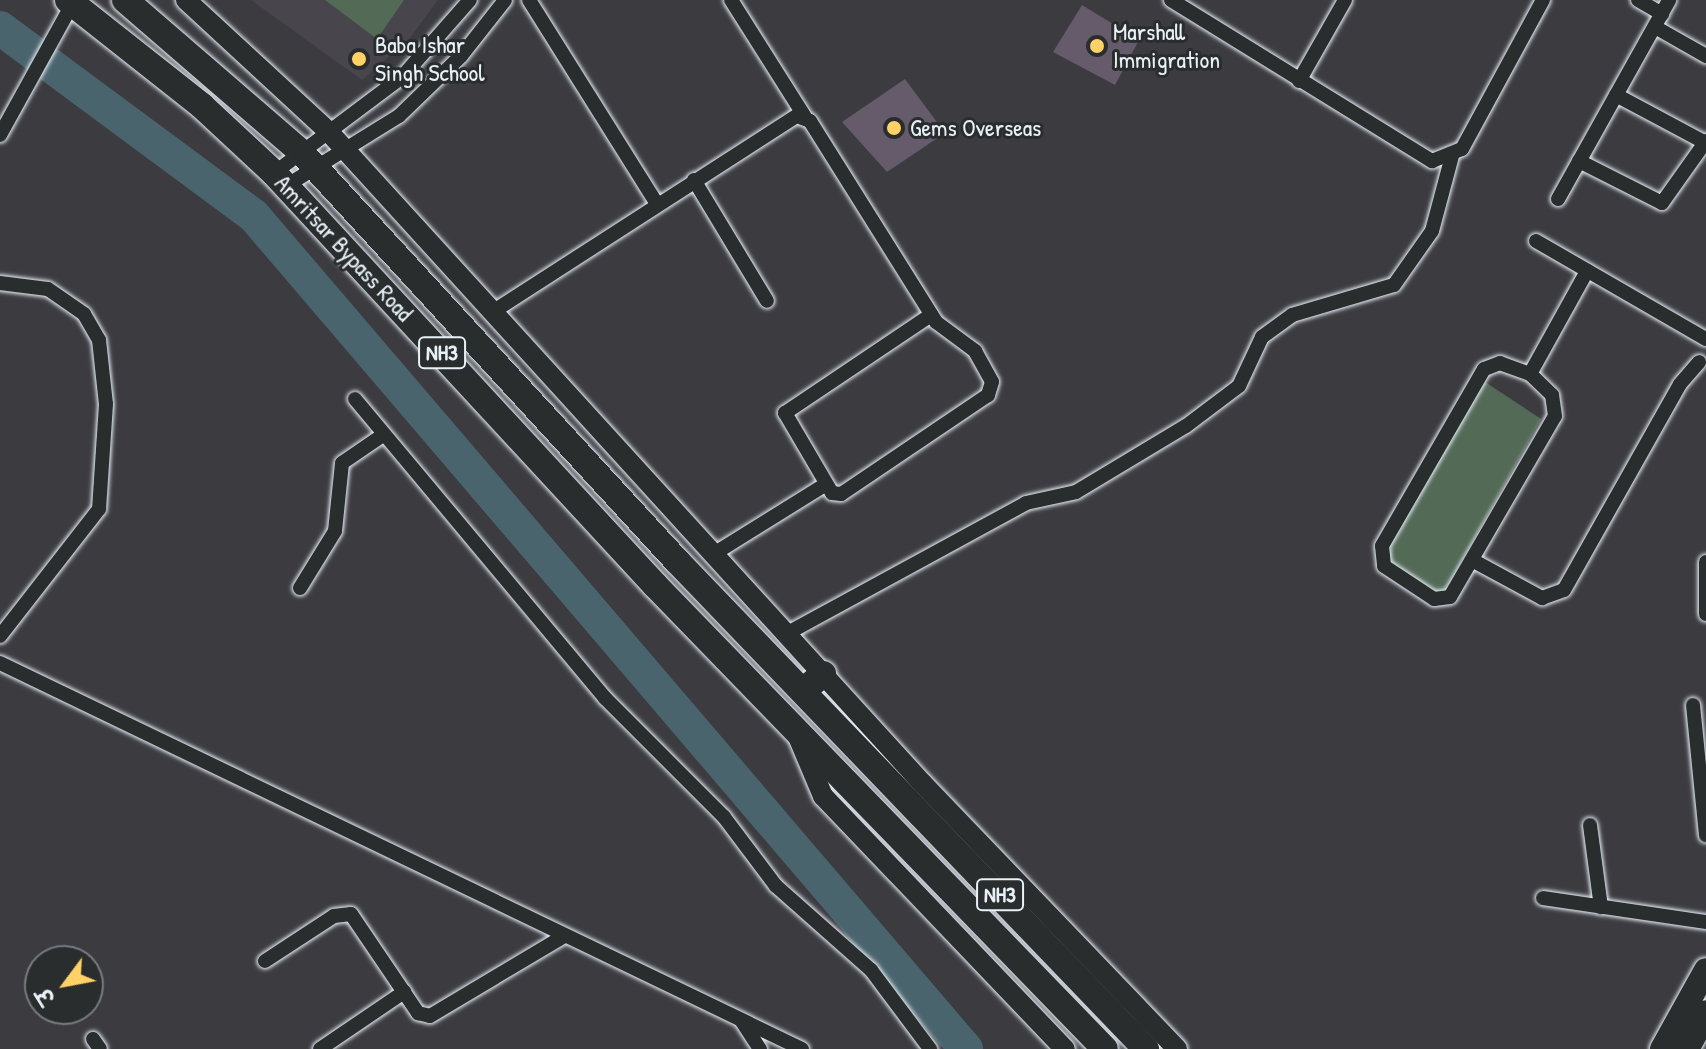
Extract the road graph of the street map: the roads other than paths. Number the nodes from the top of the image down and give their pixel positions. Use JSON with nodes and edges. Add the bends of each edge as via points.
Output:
{"nodes":[{"id":1,"x":125,"y":0,"type":"edge"},
{"id":2,"x":186,"y":0,"type":"edge"},
{"id":3,"x":470,"y":0,"type":"edge"},
{"id":4,"x":505,"y":0,"type":"edge"},
{"id":5,"x":529,"y":0,"type":"edge"},
{"id":6,"x":731,"y":0,"type":"edge"},
{"id":7,"x":1171,"y":0,"type":"edge"},
{"id":8,"x":1345,"y":0,"type":"edge"},
{"id":9,"x":1543,"y":0,"type":"edge"},
{"id":10,"x":1638,"y":0,"type":"edge"},
{"id":11,"x":70,"y":2,"type":"edge"},
{"id":12,"x":1662,"y":13,"type":"edge"},
{"id":13,"x":1706,"y":56,"type":"edge"},
{"id":14,"x":1299,"y":81,"type":"junction"},
{"id":15,"x":1616,"y":95,"type":"junction"},
{"id":16,"x":805,"y":117,"type":"junction"},
{"id":17,"x":328,"y":131,"type":"junction"},
{"id":18,"x":0,"y":135,"type":"edge"},
{"id":19,"x":1705,"y":142,"type":"edge"},
{"id":20,"x":348,"y":153,"type":"junction"},
{"id":21,"x":1452,"y":156,"type":"junction"},
{"id":22,"x":1579,"y":161,"type":"junction"},
{"id":23,"x":309,"y":162,"type":"junction"},
{"id":24,"x":280,"y":180,"type":"junction"},
{"id":25,"x":694,"y":180,"type":"junction"},
{"id":26,"x":1558,"y":199,"type":"dead end"},
{"id":27,"x":657,"y":204,"type":"junction"},
{"id":28,"x":1536,"y":241,"type":"dead end"},
{"id":29,"x":1587,"y":271,"type":"junction"},
{"id":30,"x":0,"y":283,"type":"edge"},
{"id":31,"x":767,"y":301,"type":"dead end"},
{"id":32,"x":494,"y":311,"type":"junction"},
{"id":33,"x":931,"y":315,"type":"junction"},
{"id":34,"x":1706,"y":339,"type":"edge"},
{"id":35,"x":1704,"y":361,"type":"edge"},
{"id":36,"x":1530,"y":374,"type":"junction"},
{"id":37,"x":355,"y":399,"type":"dead end"},
{"id":38,"x":383,"y":435,"type":"junction"},
{"id":39,"x":826,"y":484,"type":"junction"},
{"id":40,"x":712,"y":555,"type":"junction"},
{"id":41,"x":1472,"y":560,"type":"junction"},
{"id":42,"x":1706,"y":562,"type":"edge"},
{"id":43,"x":300,"y":588,"type":"dead end"},
{"id":44,"x":1706,"y":614,"type":"edge"},
{"id":45,"x":786,"y":634,"type":"junction"},
{"id":46,"x":0,"y":636,"type":"edge"},
{"id":47,"x":0,"y":663,"type":"edge"},
{"id":48,"x":814,"y":682,"type":"junction"},
{"id":49,"x":1693,"y":705,"type":"dead end"},
{"id":50,"x":794,"y":729,"type":"junction"},
{"id":51,"x":1590,"y":825,"type":"dead end"},
{"id":52,"x":1706,"y":835,"type":"edge"},
{"id":53,"x":1543,"y":898,"type":"dead end"},
{"id":54,"x":1601,"y":907,"type":"junction"},
{"id":55,"x":1706,"y":922,"type":"edge"},
{"id":56,"x":564,"y":936,"type":"junction"},
{"id":57,"x":265,"y":961,"type":"dead end"},
{"id":58,"x":1706,"y":970,"type":"edge"},
{"id":59,"x":404,"y":992,"type":"junction"},
{"id":60,"x":1706,"y":1013,"type":"edge"},
{"id":61,"x":740,"y":1020,"type":"junction"},
{"id":62,"x":320,"y":1049,"type":"edge"},
{"id":63,"x":760,"y":1049,"type":"edge"},
{"id":64,"x":802,"y":1049,"type":"edge"},
{"id":65,"x":930,"y":1049,"type":"edge"},
{"id":66,"x":1065,"y":1049,"type":"edge"},
{"id":67,"x":1105,"y":1049,"type":"edge"},
{"id":68,"x":1146,"y":1049,"type":"edge"},
{"id":69,"x":1177,"y":1049,"type":"edge"},
{"id":70,"x":1662,"y":1049,"type":"edge"},
{"id":71,"x":1686,"y":1049,"type":"edge"}],
"edges":[{"from":1,"to":23,"type":"highway","name":"Amritsar Bypass Road","number":"NH3"},
{"from":2,"to":17,"type":"street"},
{"from":3,"to":17,"type":"street","via":[[403,76]]},
{"from":4,"to":20,"type":"street","via":[[436,83]]},
{"from":5,"to":27,"type":"street"},
{"from":6,"to":16,"type":"street"},
{"from":7,"to":14,"type":"street"},
{"from":8,"to":14,"type":"street"},
{"from":9,"to":21,"type":"street","via":[[1462,149]]},
{"from":10,"to":12,"type":"street"},
{"from":11,"to":18,"type":"street"},
{"from":11,"to":24,"type":"highway","name":"Amritsar Bypass Road","number":"NH3","via":[[202,106]]},
{"from":12,"to":13,"type":"street"},
{"from":12,"to":15,"type":"street"},
{"from":14,"to":21,"type":"street","via":[[1421,159]]},
{"from":15,"to":19,"type":"street"},
{"from":15,"to":22,"type":"street"},
{"from":16,"to":25,"type":"street","via":[[783,120]]},
{"from":16,"to":33,"type":"street"},
{"from":17,"to":20,"type":"street"},
{"from":17,"to":23,"type":"street"},
{"from":19,"to":22,"type":"street","via":[[1673,195],[1656,204]]},
{"from":20,"to":23,"type":"street"},
{"from":20,"to":32,"type":"street"},
{"from":21,"to":45,"type":"street","via":[[1432,231],[1394,285],[1292,315],[1262,337],[1239,386],[1186,426],[1076,492],[1026,503]]},
{"from":22,"to":26,"type":"street"},
{"from":23,"to":24,"type":"street"},
{"from":23,"to":24,"type":"street"},
{"from":23,"to":48,"type":"highway","name":"Amritsar Bypass Road","number":"NH3"},
{"from":24,"to":50,"type":"highway","name":"Amritsar Bypass Road","number":"NH3"},
{"from":25,"to":27,"type":"street"},
{"from":25,"to":31,"type":"street"},
{"from":27,"to":32,"type":"street"},
{"from":28,"to":29,"type":"street"},
{"from":29,"to":34,"type":"street"},
{"from":29,"to":36,"type":"street"},
{"from":30,"to":46,"type":"street","via":[[48,289],[84,314],[99,340],[106,404],[99,509]]},
{"from":32,"to":40,"type":"street"},
{"from":33,"to":39,"type":"street","via":[[785,413]]},
{"from":33,"to":39,"type":"street","via":[[975,351],[991,378],[991,392],[841,494]]},
{"from":35,"to":41,"type":"street","via":[[1680,384],[1564,590],[1542,598]]},
{"from":36,"to":41,"type":"street","via":[[1552,395],[1555,416]]},
{"from":36,"to":41,"type":"street","via":[[1500,363],[1484,369],[1380,551],[1384,566],[1440,601],[1450,597]]},
{"from":37,"to":38,"type":"street"},
{"from":38,"to":43,"type":"street","via":[[342,463],[335,531]]},
{"from":38,"to":65,"type":"street","via":[[513,581],[605,698],[724,817],[776,886],[871,970]]},
{"from":39,"to":40,"type":"street"},
{"from":40,"to":45,"type":"street"},
{"from":42,"to":44,"type":"street"},
{"from":45,"to":48,"type":"street"},
{"from":47,"to":56,"type":"street"},
{"from":48,"to":68,"type":"highway","number":"NH3","via":[[854,742]]},
{"from":48,"to":69,"type":"street"},
{"from":49,"to":52,"type":"street"},
{"from":50,"to":66,"type":"street","via":[[823,796]]},
{"from":50,"to":67,"type":"highway","number":"NH3"},
{"from":51,"to":54,"type":"street"},
{"from":53,"to":54,"type":"street"},
{"from":54,"to":55,"type":"street"},
{"from":56,"to":59,"type":"street","via":[[436,1015],[418,1013]]},
{"from":56,"to":61,"type":"street"},
{"from":57,"to":59,"type":"street","via":[[334,916],[351,914]]},
{"from":58,"to":70,"type":"main road"},
{"from":59,"to":62,"type":"street"},
{"from":60,"to":71,"type":"highway"},
{"from":61,"to":63,"type":"street"},
{"from":61,"to":64,"type":"street"}]}
